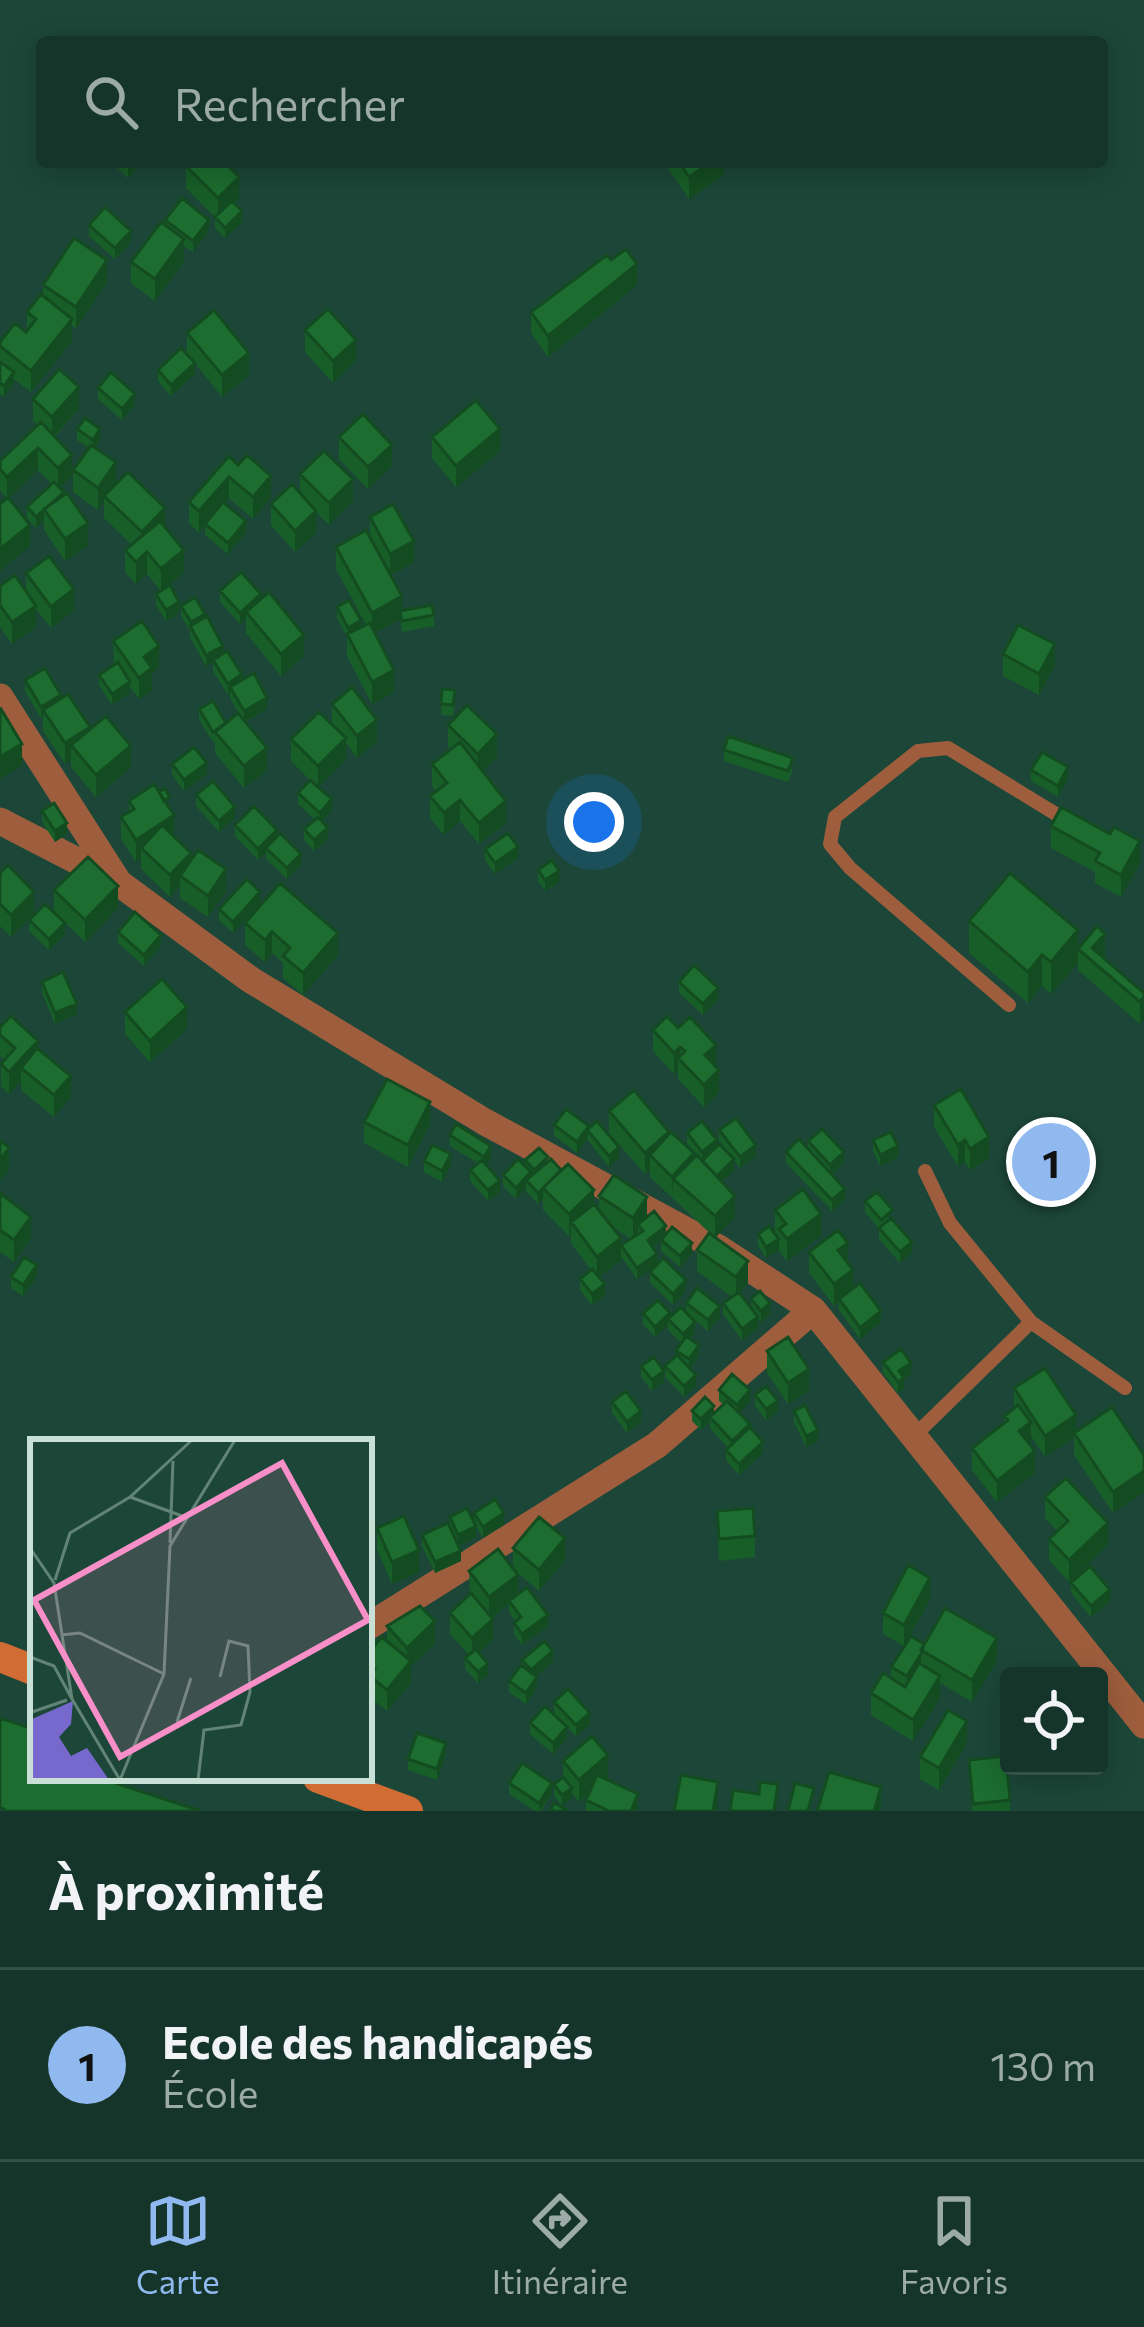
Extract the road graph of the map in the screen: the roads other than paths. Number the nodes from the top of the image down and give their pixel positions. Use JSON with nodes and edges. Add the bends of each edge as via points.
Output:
{"nodes":[{"id":1,"x":2,"y":705,"type":"edge"},
{"id":2,"x":0,"y":821,"type":"edge"},
{"id":3,"x":1079,"y":827,"type":"edge"},
{"id":4,"x":119,"y":883,"type":"junction"},
{"id":5,"x":1009,"y":1005,"type":"dead end"},
{"id":6,"x":925,"y":1171,"type":"dead end"},
{"id":7,"x":813,"y":1310,"type":"junction"},
{"id":8,"x":1031,"y":1322,"type":"junction"},
{"id":9,"x":1125,"y":1388,"type":"dead end"},
{"id":10,"x":911,"y":1438,"type":"junction"},
{"id":11,"x":372,"y":1624,"type":"edge"},
{"id":12,"x":0,"y":1657,"type":"edge"},
{"id":13,"x":30,"y":1669,"type":"edge"},
{"id":14,"x":1144,"y":1724,"type":"edge"},
{"id":15,"x":326,"y":1781,"type":"edge"},
{"id":16,"x":407,"y":1811,"type":"edge"}],
"edges":[{"from":1,"to":4,"type":"street"},
{"from":2,"to":4,"type":"street"},
{"from":3,"to":5,"type":"lane","via":[[948,748],[917,751],[835,817],[830,844],[850,868]]},
{"from":4,"to":7,"type":"street","via":[[250,980]]},
{"from":6,"to":8,"type":"lane","via":[[950,1223]]},
{"from":7,"to":10,"type":"street"},
{"from":7,"to":11,"type":"street","via":[[657,1445]]},
{"from":8,"to":9,"type":"lane"},
{"from":8,"to":10,"type":"lane"},
{"from":10,"to":14,"type":"street"},
{"from":12,"to":13,"type":"main road"},
{"from":15,"to":16,"type":"main road"}]}
